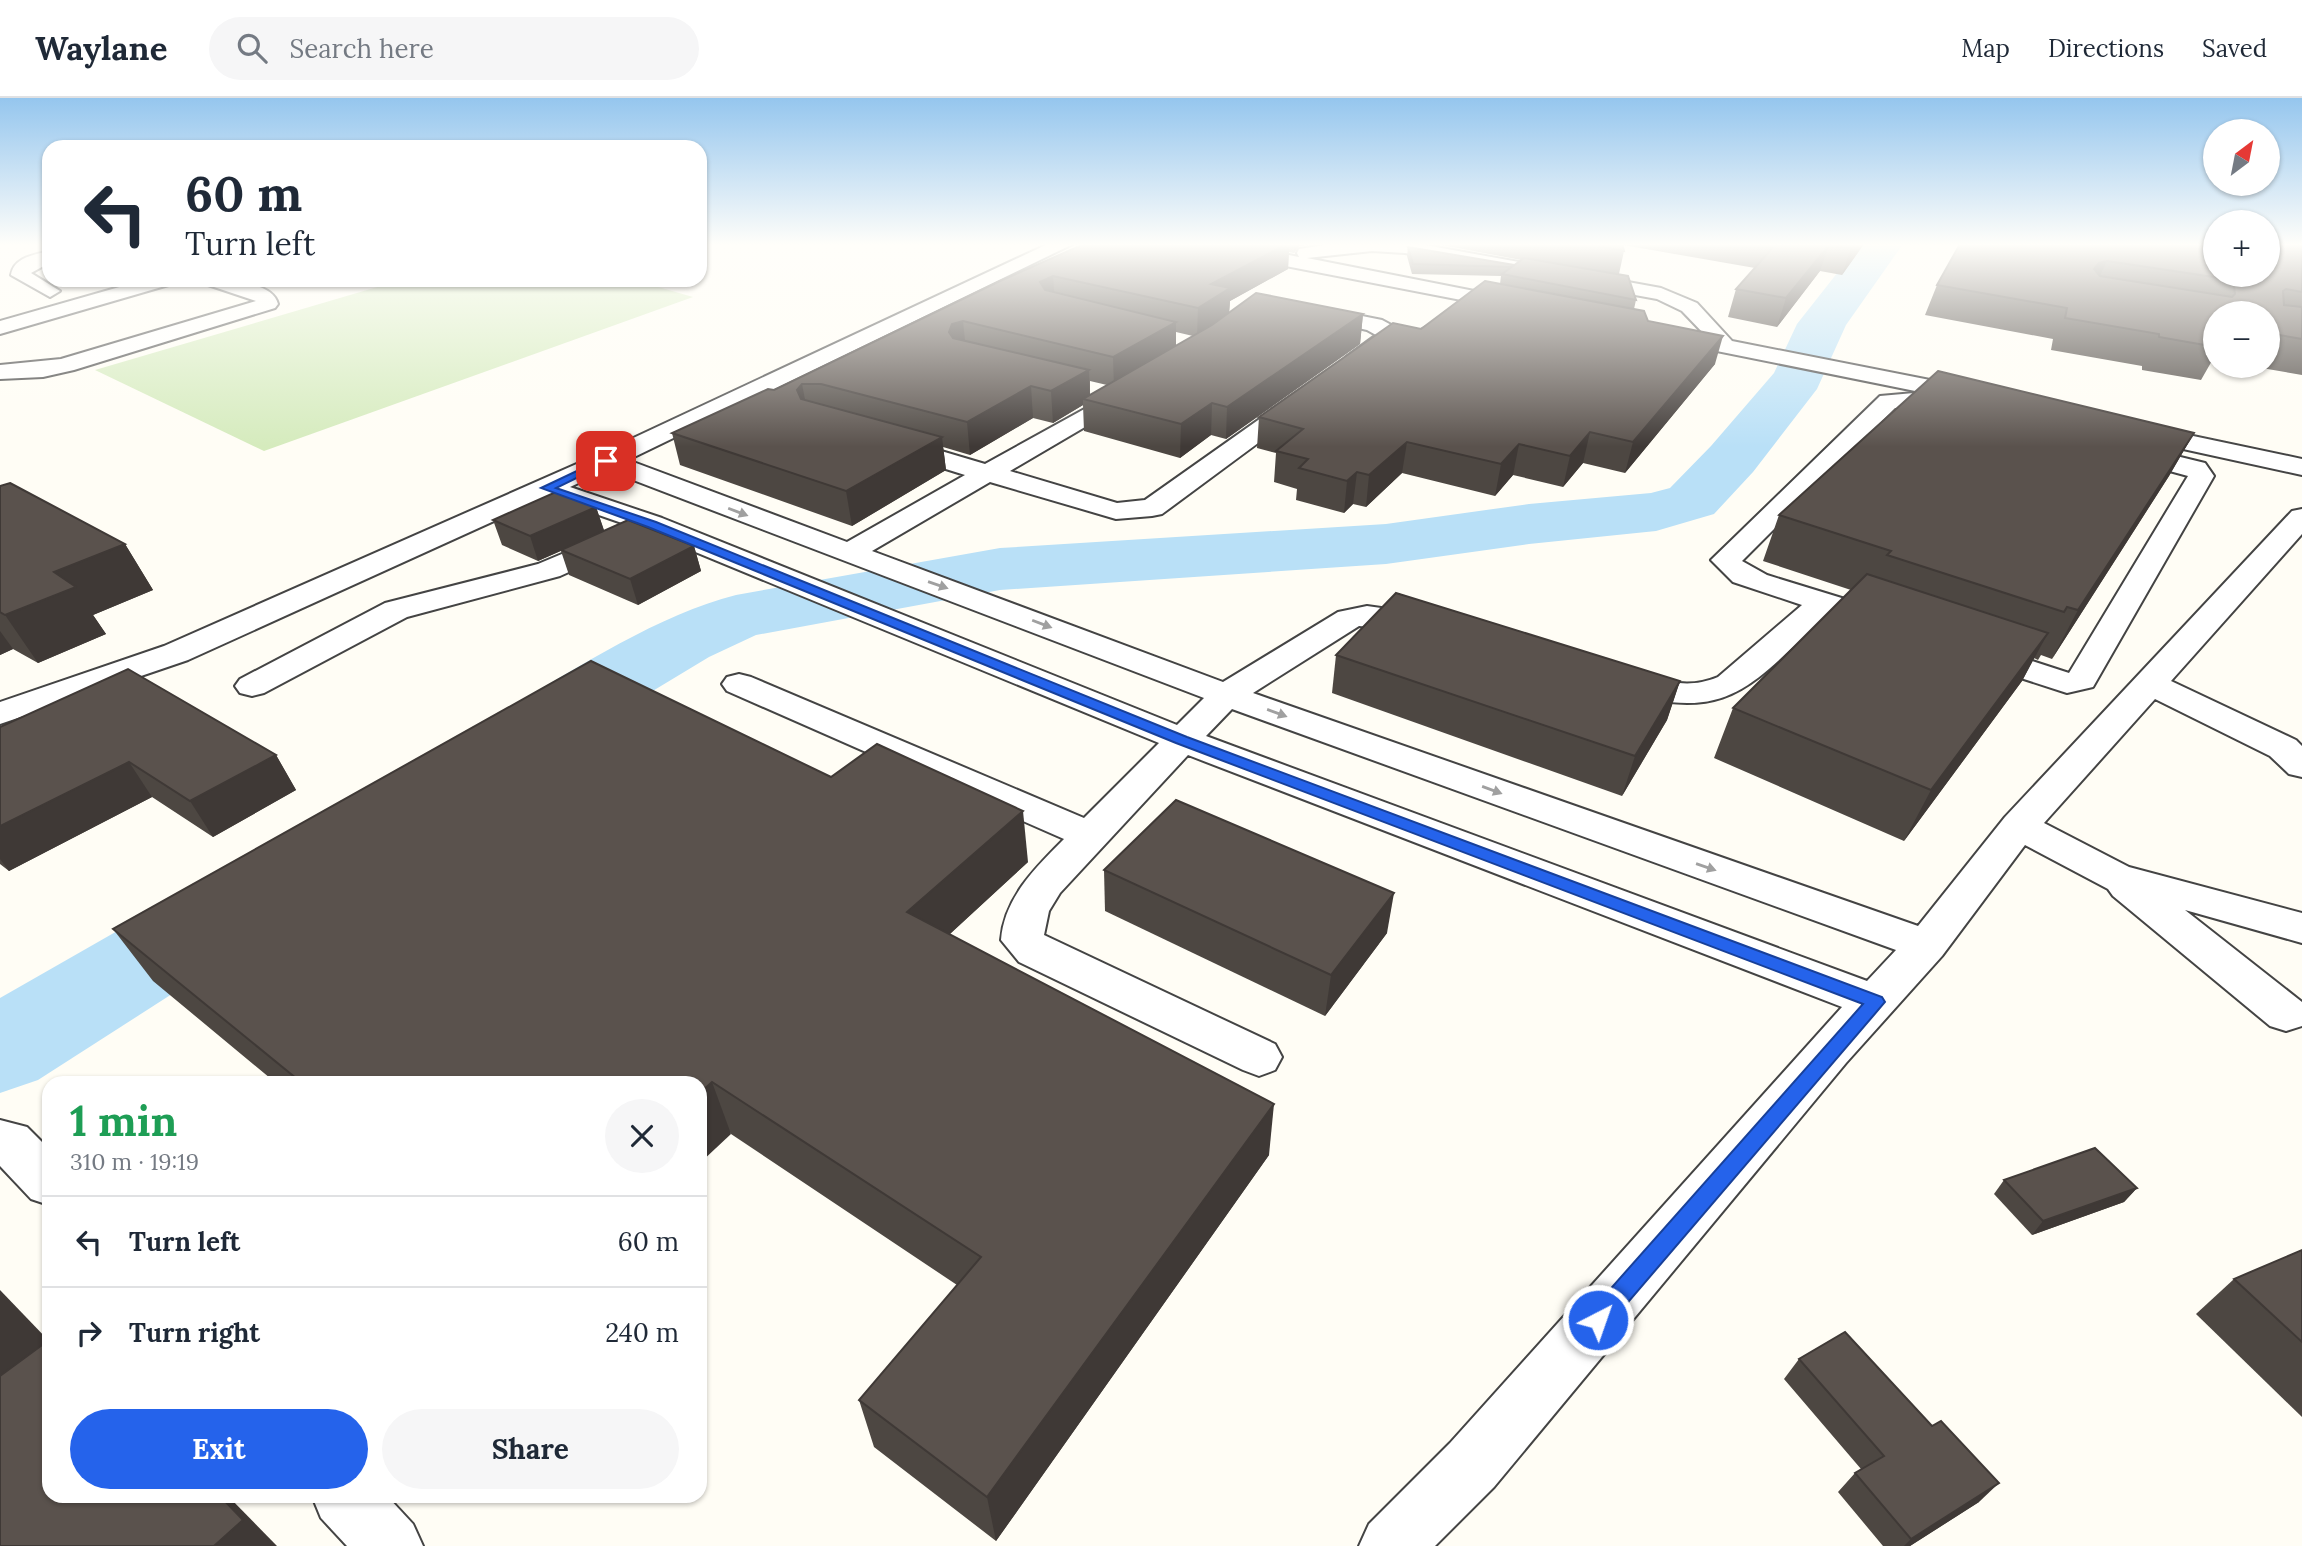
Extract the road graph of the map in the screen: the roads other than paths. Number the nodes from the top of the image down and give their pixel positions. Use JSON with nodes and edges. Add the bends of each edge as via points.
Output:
{"nodes":[{"id":1,"x":56,"y":312,"type":"edge"},
{"id":2,"x":243,"y":312,"type":"edge"},
{"id":3,"x":914,"y":312,"type":"edge"},
{"id":4,"x":1311,"y":312,"type":"edge"},
{"id":5,"x":1695,"y":312,"type":"edge"},
{"id":6,"x":0,"y":328,"type":"edge"},
{"id":7,"x":1645,"y":330,"type":"edge"},
{"id":8,"x":1724,"y":345,"type":"junction"},
{"id":9,"x":0,"y":372,"type":"edge"},
{"id":10,"x":1154,"y":377,"type":"edge"},
{"id":11,"x":1079,"y":389,"type":"edge"},
{"id":12,"x":1118,"y":398,"type":"junction"},
{"id":13,"x":2127,"y":429,"type":"edge"},
{"id":14,"x":867,"y":437,"type":"edge"},
{"id":15,"x":2103,"y":446,"type":"edge"},
{"id":16,"x":606,"y":461,"type":"junction"},
{"id":17,"x":2302,"y":467,"type":"edge"},
{"id":18,"x":993,"y":472,"type":"junction"},
{"id":19,"x":546,"y":488,"type":"junction"},
{"id":20,"x":701,"y":498,"type":"junction"},
{"id":21,"x":2302,"y":517,"type":"edge"},
{"id":22,"x":652,"y":524,"type":"junction"},
{"id":23,"x":848,"y":553,"type":"junction"},
{"id":24,"x":1825,"y":601,"type":"junction"},
{"id":25,"x":1450,"y":630,"type":"edge"},
{"id":26,"x":1916,"y":632,"type":"edge"},
{"id":27,"x":1955,"y":645,"type":"edge"},
{"id":28,"x":1590,"y":672,"type":"edge"},
{"id":29,"x":739,"y":684,"type":"dead end"},
{"id":30,"x":2151,"y":684,"type":"junction"},
{"id":31,"x":252,"y":686,"type":"dead end"},
{"id":32,"x":1226,"y":695,"type":"junction"},
{"id":33,"x":0,"y":714,"type":"edge"},
{"id":34,"x":1182,"y":740,"type":"junction"},
{"id":35,"x":2302,"y":766,"type":"edge"},
{"id":36,"x":2019,"y":826,"type":"junction"},
{"id":37,"x":1090,"y":835,"type":"junction"},
{"id":38,"x":2116,"y":877,"type":"junction"},
{"id":39,"x":2302,"y":928,"type":"edge"},
{"id":40,"x":1927,"y":945,"type":"junction"},
{"id":41,"x":1876,"y":1002,"type":"junction"},
{"id":42,"x":2286,"y":1014,"type":"dead end"},
{"id":43,"x":1259,"y":1057,"type":"dead end"},
{"id":44,"x":0,"y":1141,"type":"edge"},
{"id":45,"x":42,"y":1177,"type":"edge"},
{"id":46,"x":349,"y":1503,"type":"edge"},
{"id":47,"x":386,"y":1545,"type":"edge"},
{"id":48,"x":1391,"y":1546,"type":"edge"}],
"edges":[{"from":1,"to":6,"type":"lane"},
{"from":2,"to":9,"type":"lane","via":[[66,365]]},
{"from":3,"to":16,"type":"lane"},
{"from":4,"to":18,"type":"lane","via":[[1374,325],[1387,332],[1387,338],[1152,508],[1116,512]]},
{"from":5,"to":8,"type":"lane"},
{"from":7,"to":8,"type":"lane"},
{"from":8,"to":24,"type":"lane","via":[[1872,374],[1980,407],[1888,401],[1726,560],[1730,569],[1752,581]]},
{"from":10,"to":12,"type":"lane"},
{"from":11,"to":12,"type":"lane"},
{"from":12,"to":18,"type":"lane"},
{"from":13,"to":17,"type":"lane"},
{"from":14,"to":18,"type":"lane"},
{"from":15,"to":27,"type":"lane","via":[[2196,469],[2201,476],[2081,680],[2067,683]]},
{"from":16,"to":19,"type":"lane"},
{"from":16,"to":20,"type":"lane"},
{"from":18,"to":23,"type":"lane"},
{"from":19,"to":22,"type":"lane"},
{"from":19,"to":33,"type":"lane","via":[[176,653]]},
{"from":20,"to":22,"type":"lane"},
{"from":20,"to":23,"type":"lane","one_way":true},
{"from":21,"to":30,"type":"lane"},
{"from":22,"to":31,"type":"lane","via":[[549,570],[396,610]]},
{"from":22,"to":34,"type":"lane"},
{"from":23,"to":32,"type":"lane","one_way":true},
{"from":24,"to":26,"type":"lane"},
{"from":24,"to":28,"type":"lane","via":[[1730,684],[1711,693],[1667,695]]},
{"from":25,"to":32,"type":"lane","via":[[1386,617],[1349,619]]},
{"from":29,"to":37,"type":"lane"},
{"from":30,"to":35,"type":"lane","via":[[2283,748]]},
{"from":30,"to":36,"type":"lane"},
{"from":32,"to":34,"type":"lane"},
{"from":32,"to":40,"type":"lane","one_way":true},
{"from":34,"to":37,"type":"lane"},
{"from":34,"to":41,"type":"lane"},
{"from":36,"to":38,"type":"lane"},
{"from":36,"to":40,"type":"lane"},
{"from":37,"to":43,"type":"lane","via":[[1032,902],[1021,925],[1022,940],[1034,951]]},
{"from":38,"to":39,"type":"lane"},
{"from":38,"to":42,"type":"lane"},
{"from":40,"to":41,"type":"lane"},
{"from":41,"to":48,"type":"lane","via":[[1472,1465]]},
{"from":44,"to":45,"type":"lane","via":[[9,1142]]},
{"from":46,"to":47,"type":"lane"}]}
